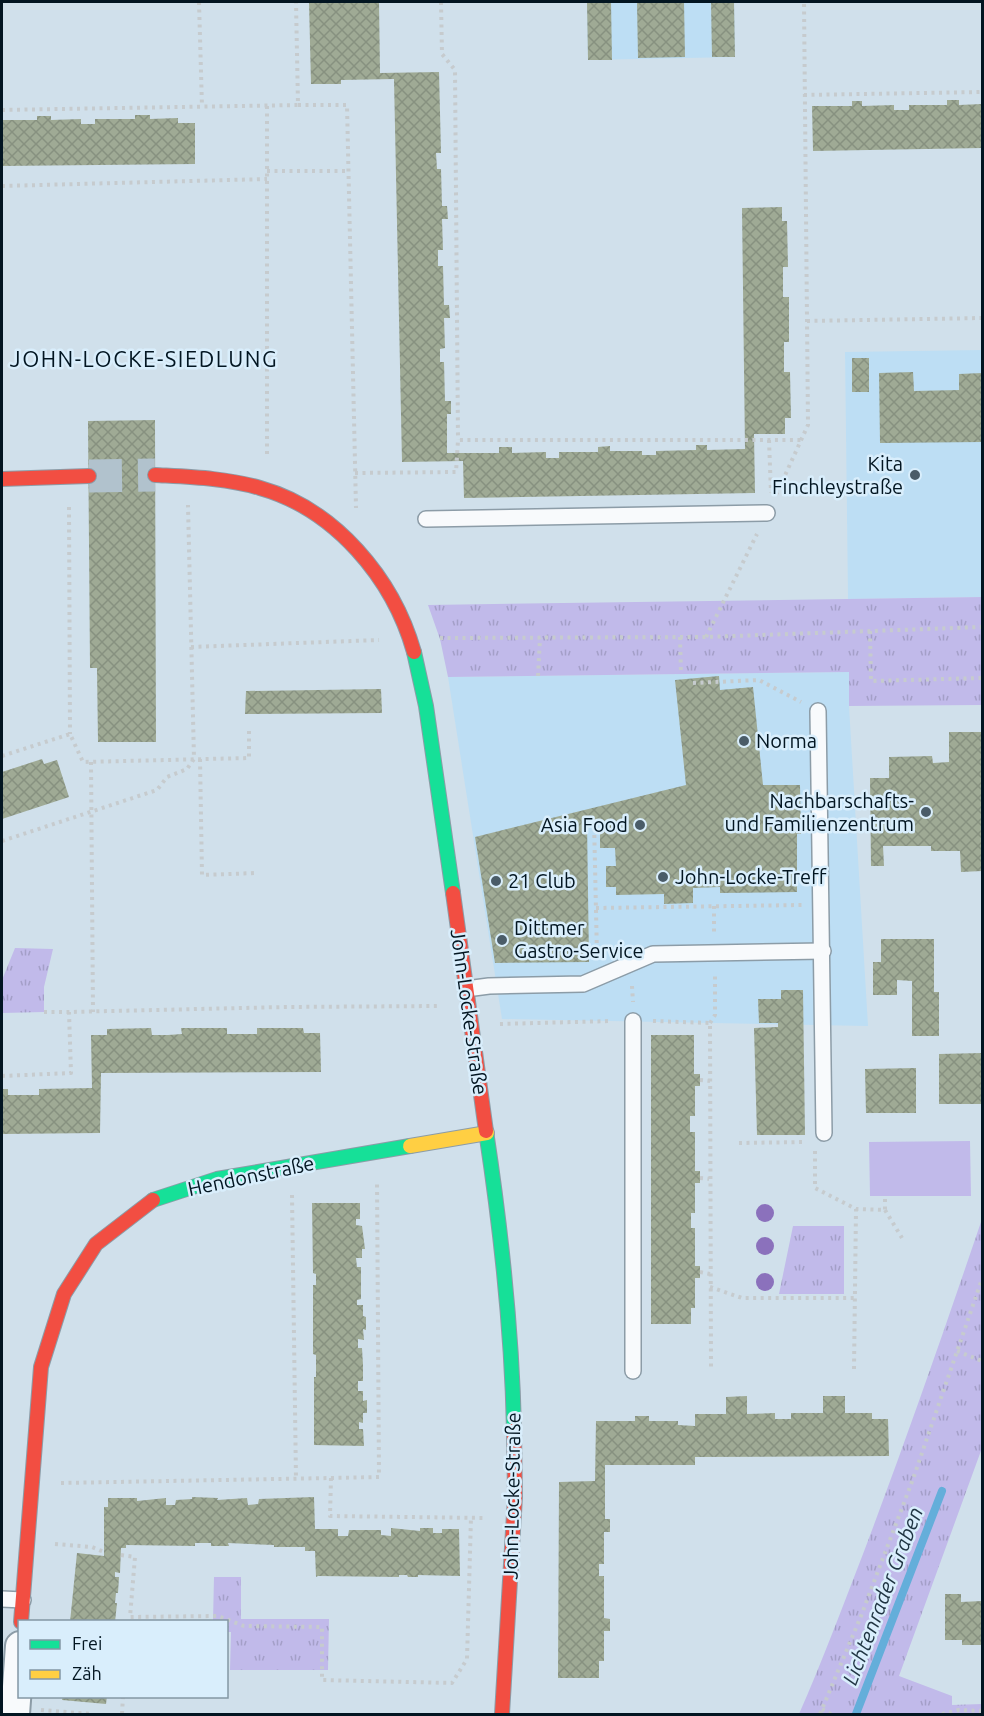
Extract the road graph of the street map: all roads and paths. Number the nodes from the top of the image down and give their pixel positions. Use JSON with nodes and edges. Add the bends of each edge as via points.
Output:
{"nodes":[{"id":1,"x":199,"y":2,"type":"edge"},
{"id":2,"x":296,"y":2,"type":"edge"},
{"id":3,"x":441,"y":2,"type":"edge"},
{"id":4,"x":804,"y":2,"type":"edge"},
{"id":5,"x":982,"y":92,"type":"edge"},
{"id":6,"x":804,"y":95,"type":"junction"},
{"id":7,"x":298,"y":105,"type":"junction"},
{"id":8,"x":267,"y":106,"type":"junction"},
{"id":9,"x":202,"y":107,"type":"junction"},
{"id":10,"x":2,"y":111,"type":"edge"},
{"id":11,"x":267,"y":171,"type":"junction"},
{"id":12,"x":349,"y":171,"type":"junction"},
{"id":13,"x":267,"y":179,"type":"junction"},
{"id":14,"x":2,"y":186,"type":"edge"},
{"id":15,"x":982,"y":318,"type":"edge"},
{"id":16,"x":807,"y":321,"type":"junction"},
{"id":17,"x":458,"y":440,"type":"junction"},
{"id":18,"x":769,"y":440,"type":"junction"},
{"id":19,"x":801,"y":440,"type":"junction"},
{"id":20,"x":267,"y":462,"type":"dead end"},
{"id":21,"x":355,"y":473,"type":"junction"},
{"id":22,"x":89,"y":476,"type":"tunnel mouth"},
{"id":23,"x":155,"y":476,"type":"tunnel mouth"},
{"id":24,"x":2,"y":479,"type":"edge"},
{"id":25,"x":188,"y":498,"type":"dead end"},
{"id":26,"x":69,"y":499,"type":"dead end"},
{"id":27,"x":356,"y":508,"type":"dead end"},
{"id":28,"x":769,"y":510,"type":"junction"},
{"id":29,"x":426,"y":519,"type":"dead end"},
{"id":30,"x":982,"y":627,"type":"edge"},
{"id":31,"x":870,"y":630,"type":"junction"},
{"id":32,"x":680,"y":637,"type":"junction"},
{"id":33,"x":706,"y":637,"type":"junction"},
{"id":34,"x":431,"y":638,"type":"dead end"},
{"id":35,"x":540,"y":638,"type":"junction"},
{"id":36,"x":384,"y":639,"type":"dead end"},
{"id":37,"x":191,"y":647,"type":"junction"},
{"id":38,"x":681,"y":675,"type":"dead end"},
{"id":39,"x":538,"y":676,"type":"dead end"},
{"id":40,"x":982,"y":678,"type":"edge"},
{"id":41,"x":693,"y":683,"type":"dead end"},
{"id":42,"x":818,"y":711,"type":"joint"},
{"id":43,"x":249,"y":730,"type":"dead end"},
{"id":44,"x":70,"y":734,"type":"junction"},
{"id":45,"x":2,"y":756,"type":"edge"},
{"id":46,"x":194,"y":759,"type":"junction"},
{"id":47,"x":200,"y":759,"type":"junction"},
{"id":48,"x":91,"y":762,"type":"junction"},
{"id":49,"x":91,"y":812,"type":"junction"},
{"id":50,"x":594,"y":820,"type":"dead end"},
{"id":51,"x":2,"y":841,"type":"edge"},
{"id":52,"x":256,"y":873,"type":"dead end"},
{"id":53,"x":822,"y":904,"type":"junction"},
{"id":54,"x":596,"y":908,"type":"junction"},
{"id":55,"x":823,"y":951,"type":"junction"},
{"id":56,"x":632,"y":963,"type":"junction"},
{"id":57,"x":597,"y":978,"type":"junction"},
{"id":58,"x":466,"y":989,"type":"junction"},
{"id":59,"x":716,"y":998,"type":"dead end"},
{"id":60,"x":444,"y":1006,"type":"dead end"},
{"id":61,"x":44,"y":1012,"type":"dead end"},
{"id":62,"x":69,"y":1012,"type":"junction"},
{"id":63,"x":93,"y":1012,"type":"junction"},
{"id":64,"x":633,"y":1021,"type":"junction"},
{"id":65,"x":710,"y":1023,"type":"junction"},
{"id":66,"x":495,"y":1025,"type":"dead end"},
{"id":67,"x":2,"y":1076,"type":"edge"},
{"id":68,"x":700,"y":1080,"type":"dead end"},
{"id":69,"x":710,"y":1081,"type":"junction"},
{"id":70,"x":487,"y":1133,"type":"junction"},
{"id":71,"x":819,"y":1137,"type":"joint"},
{"id":72,"x":807,"y":1142,"type":"dead end"},
{"id":73,"x":739,"y":1143,"type":"dead end"},
{"id":74,"x":700,"y":1178,"type":"dead end"},
{"id":75,"x":377,"y":1179,"type":"dead end"},
{"id":76,"x":709,"y":1179,"type":"junction"},
{"id":77,"x":292,"y":1192,"type":"dead end"},
{"id":78,"x":885,"y":1197,"type":"dead end"},
{"id":79,"x":856,"y":1209,"type":"junction"},
{"id":80,"x":885,"y":1210,"type":"junction"},
{"id":81,"x":902,"y":1238,"type":"dead end"},
{"id":82,"x":700,"y":1272,"type":"dead end"},
{"id":83,"x":710,"y":1274,"type":"junction"},
{"id":84,"x":982,"y":1279,"type":"edge"},
{"id":85,"x":710,"y":1287,"type":"junction"},
{"id":86,"x":855,"y":1298,"type":"junction"},
{"id":87,"x":957,"y":1351,"type":"junction"},
{"id":88,"x":982,"y":1361,"type":"edge"},
{"id":89,"x":711,"y":1367,"type":"dead end"},
{"id":90,"x":854,"y":1370,"type":"dead end"},
{"id":91,"x":633,"y":1371,"type":"dead end"},
{"id":92,"x":331,"y":1478,"type":"junction"},
{"id":93,"x":296,"y":1479,"type":"junction"},
{"id":94,"x":54,"y":1483,"type":"dead end"},
{"id":95,"x":471,"y":1517,"type":"junction"},
{"id":96,"x":489,"y":1518,"type":"dead end"},
{"id":97,"x":50,"y":1544,"type":"dead end"},
{"id":98,"x":104,"y":1552,"type":"dead end"},
{"id":99,"x":121,"y":1555,"type":"dead end"},
{"id":100,"x":2,"y":1599,"type":"edge"},
{"id":101,"x":23,"y":1600,"type":"junction"},
{"id":102,"x":130,"y":1619,"type":"edge"},
{"id":103,"x":21,"y":1620,"type":"edge"},
{"id":104,"x":227,"y":1620,"type":"edge"},
{"id":105,"x":228,"y":1620,"type":"edge"},
{"id":106,"x":123,"y":1698,"type":"edge"},
{"id":107,"x":822,"y":1709,"type":"junction"},
{"id":108,"x":982,"y":1710,"type":"edge"},
{"id":109,"x":26,"y":1712,"type":"edge"},
{"id":110,"x":91,"y":1714,"type":"edge"},
{"id":111,"x":122,"y":1714,"type":"edge"},
{"id":112,"x":502,"y":1714,"type":"edge"},
{"id":113,"x":820,"y":1714,"type":"edge"},
{"id":114,"x":831,"y":1714,"type":"edge"},
{"id":115,"x":942,"y":1714,"type":"edge"}],
"edges":[{"from":1,"to":9,"type":"path"},
{"from":2,"to":7,"type":"path"},
{"from":3,"to":17,"type":"path","via":[[442,54],[455,70]]},
{"from":4,"to":6,"type":"path"},
{"from":5,"to":6,"type":"path"},
{"from":6,"to":16,"type":"path"},
{"from":7,"to":8,"type":"path"},
{"from":7,"to":12,"type":"path","via":[[347,105]]},
{"from":8,"to":9,"type":"path"},
{"from":8,"to":11,"type":"path"},
{"from":9,"to":10,"type":"path"},
{"from":11,"to":12,"type":"path"},
{"from":11,"to":13,"type":"path"},
{"from":12,"to":21,"type":"path"},
{"from":13,"to":14,"type":"path"},
{"from":13,"to":20,"type":"path"},
{"from":15,"to":16,"type":"path"},
{"from":16,"to":19,"type":"path","via":[[808,425]]},
{"from":17,"to":18,"type":"path"},
{"from":17,"to":21,"type":"path","via":[[456,472]]},
{"from":18,"to":19,"type":"path"},
{"from":18,"to":28,"type":"path"},
{"from":19,"to":28,"type":"path"},
{"from":21,"to":27,"type":"path"},
{"from":22,"to":24,"type":"street"},
{"from":23,"to":58,"type":"street","name":"John-Locke-Straße","via":[[200,477],[276,493],[336,528],[372,569],[401,617],[419,675]]},
{"from":25,"to":37,"type":"path"},
{"from":26,"to":44,"type":"path"},
{"from":28,"to":29,"type":"lane"},
{"from":28,"to":33,"type":"path"},
{"from":30,"to":31,"type":"path"},
{"from":31,"to":33,"type":"path"},
{"from":31,"to":40,"type":"path","via":[[871,681]]},
{"from":32,"to":33,"type":"path"},
{"from":32,"to":35,"type":"path"},
{"from":32,"to":38,"type":"path"},
{"from":34,"to":35,"type":"path"},
{"from":35,"to":39,"type":"path"},
{"from":36,"to":37,"type":"path"},
{"from":37,"to":46,"type":"path"},
{"from":41,"to":42,"type":"path","via":[[759,680]]},
{"from":42,"to":53,"type":"lane"},
{"from":43,"to":47,"type":"path","via":[[249,758]]},
{"from":44,"to":45,"type":"path"},
{"from":44,"to":48,"type":"path","via":[[82,762]]},
{"from":46,"to":47,"type":"path"},
{"from":46,"to":48,"type":"path"},
{"from":46,"to":49,"type":"path","via":[[187,769],[167,777],[157,790]]},
{"from":47,"to":52,"type":"path","via":[[202,875]]},
{"from":48,"to":49,"type":"path"},
{"from":49,"to":51,"type":"path"},
{"from":49,"to":63,"type":"path"},
{"from":50,"to":54,"type":"path"},
{"from":53,"to":54,"type":"path"},
{"from":53,"to":55,"type":"lane"},
{"from":54,"to":57,"type":"path"},
{"from":55,"to":56,"type":"lane","via":[[653,954]]},
{"from":55,"to":71,"type":"lane"},
{"from":56,"to":57,"type":"lane"},
{"from":56,"to":64,"type":"path"},
{"from":57,"to":58,"type":"lane","via":[[583,984]]},
{"from":58,"to":70,"type":"street","name":"John-Locke-Straße"},
{"from":59,"to":65,"type":"path"},
{"from":60,"to":63,"type":"path"},
{"from":61,"to":62,"type":"path"},
{"from":62,"to":63,"type":"path"},
{"from":62,"to":67,"type":"path","via":[[71,1073]]},
{"from":64,"to":65,"type":"path"},
{"from":64,"to":66,"type":"path"},
{"from":64,"to":91,"type":"lane"},
{"from":65,"to":69,"type":"path"},
{"from":68,"to":69,"type":"path"},
{"from":69,"to":76,"type":"path"},
{"from":70,"to":101,"type":"street","name":"Hendonstraße","via":[[217,1179],[152,1200],[96,1244],[64,1294],[41,1367]]},
{"from":70,"to":112,"type":"street","name":"John-Locke-Straße","via":[[513,1373],[515,1497]]},
{"from":71,"to":79,"type":"path","via":[[815,1188]]},
{"from":72,"to":73,"type":"path"},
{"from":74,"to":76,"type":"path"},
{"from":75,"to":92,"type":"path","via":[[379,1477]]},
{"from":76,"to":83,"type":"path"},
{"from":77,"to":93,"type":"path"},
{"from":78,"to":80,"type":"path"},
{"from":79,"to":80,"type":"path"},
{"from":79,"to":86,"type":"path"},
{"from":80,"to":81,"type":"path"},
{"from":82,"to":83,"type":"path"},
{"from":83,"to":85,"type":"path"},
{"from":84,"to":87,"type":"path"},
{"from":85,"to":86,"type":"path","via":[[742,1298]]},
{"from":85,"to":89,"type":"path"},
{"from":86,"to":90,"type":"path"},
{"from":87,"to":88,"type":"path"},
{"from":87,"to":107,"type":"path","via":[[909,1489]]},
{"from":92,"to":93,"type":"path"},
{"from":92,"to":95,"type":"path","via":[[330,1516]]},
{"from":93,"to":94,"type":"path"},
{"from":95,"to":96,"type":"path"},
{"from":95,"to":105,"type":"path","via":[[467,1659],[452,1683],[322,1680],[322,1627],[244,1626]]},
{"from":97,"to":98,"type":"path","via":[[92,1547]]},
{"from":99,"to":102,"type":"path","via":[[135,1557]]},
{"from":100,"to":101,"type":"lane"},
{"from":101,"to":103,"type":"street","name":"Hendonstraße"},
{"from":102,"to":104,"type":"path"},
{"from":106,"to":111,"type":"path"},
{"from":107,"to":113,"type":"path"},
{"from":107,"to":114,"type":"path"},
{"from":108,"to":115,"type":"path"},
{"from":109,"to":110,"type":"path"}]}
